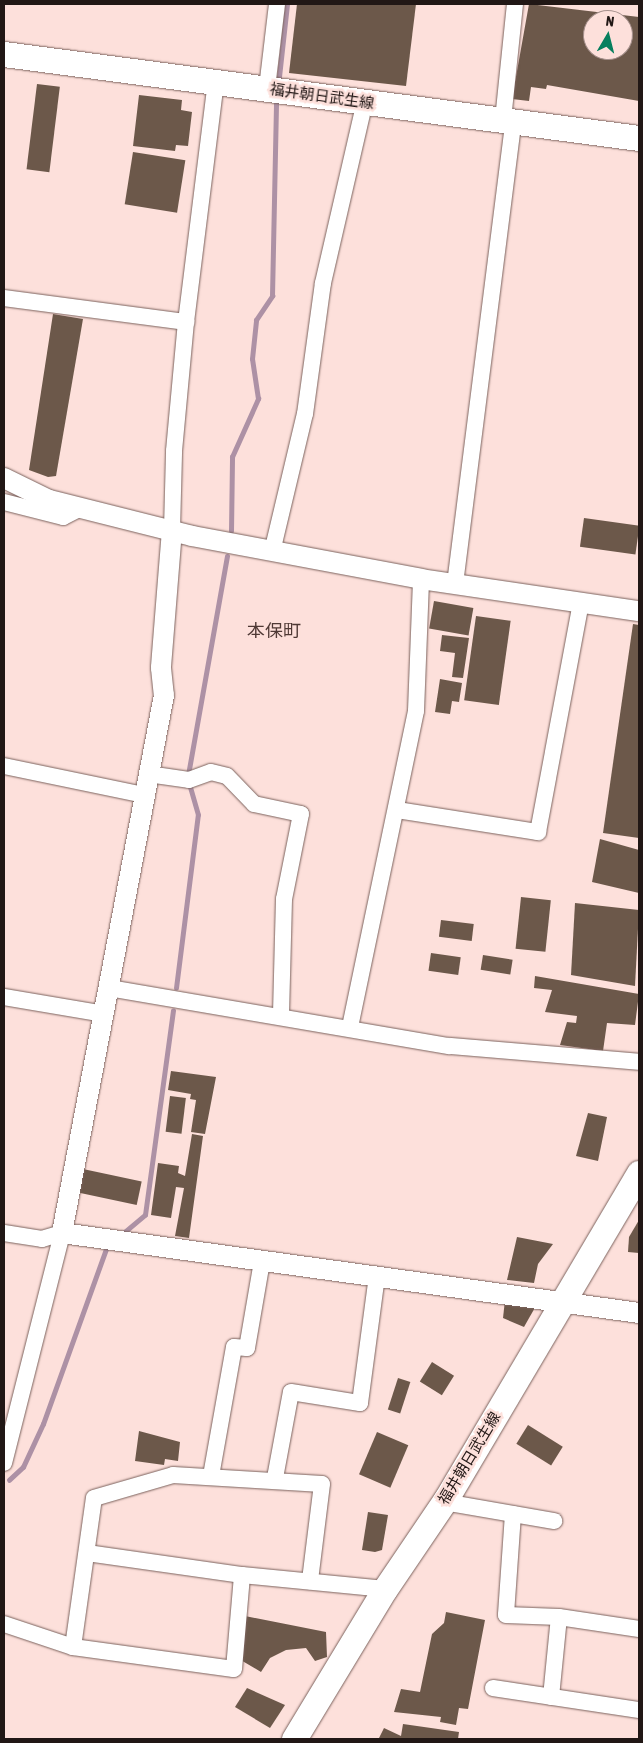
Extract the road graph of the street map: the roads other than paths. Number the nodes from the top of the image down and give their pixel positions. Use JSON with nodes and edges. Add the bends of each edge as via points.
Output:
{"nodes":[{"id":1,"x":277,"y":4,"type":"edge"},
{"id":2,"x":515,"y":4,"type":"edge"},
{"id":3,"x":4,"y":54,"type":"edge"},
{"id":4,"x":216,"y":82,"type":"junction"},
{"id":5,"x":267,"y":88,"type":"junction"},
{"id":6,"x":364,"y":101,"type":"junction"},
{"id":7,"x":508,"y":121,"type":"junction"},
{"id":8,"x":639,"y":138,"type":"edge"},
{"id":9,"x":4,"y":298,"type":"edge"},
{"id":10,"x":186,"y":322,"type":"junction"},
{"id":11,"x":4,"y":478,"type":"edge"},
{"id":12,"x":4,"y":502,"type":"edge"},
{"id":13,"x":83,"y":508,"type":"junction"},
{"id":14,"x":172,"y":530,"type":"junction"},
{"id":15,"x":272,"y":552,"type":"junction"},
{"id":16,"x":421,"y":579,"type":"junction"},
{"id":17,"x":455,"y":584,"type":"junction"},
{"id":18,"x":581,"y":602,"type":"junction"},
{"id":19,"x":639,"y":610,"type":"edge"},
{"id":20,"x":4,"y":766,"type":"edge"},
{"id":21,"x":148,"y":774,"type":"junction"},
{"id":22,"x":144,"y":795,"type":"junction"},
{"id":23,"x":397,"y":810,"type":"junction"},
{"id":24,"x":109,"y":988,"type":"junction"},
{"id":25,"x":4,"y":997,"type":"edge"},
{"id":26,"x":105,"y":1014,"type":"junction"},
{"id":27,"x":281,"y":1016,"type":"junction"},
{"id":28,"x":350,"y":1027,"type":"junction"},
{"id":29,"x":639,"y":1062,"type":"edge"},
{"id":30,"x":639,"y":1173,"type":"edge"},
{"id":31,"x":4,"y":1233,"type":"edge"},
{"id":32,"x":62,"y":1233,"type":"junction"},
{"id":33,"x":262,"y":1261,"type":"junction"},
{"id":34,"x":377,"y":1276,"type":"junction"},
{"id":35,"x":562,"y":1300,"type":"junction"},
{"id":36,"x":639,"y":1313,"type":"edge"},
{"id":37,"x":4,"y":1462,"type":"edge"},
{"id":38,"x":211,"y":1476,"type":"junction"},
{"id":39,"x":275,"y":1478,"type":"junction"},
{"id":40,"x":444,"y":1502,"type":"junction"},
{"id":41,"x":513,"y":1514,"type":"junction"},
{"id":42,"x":554,"y":1521,"type":"dead end"},
{"id":43,"x":87,"y":1553,"type":"junction"},
{"id":44,"x":242,"y":1575,"type":"junction"},
{"id":45,"x":310,"y":1581,"type":"junction"},
{"id":46,"x":385,"y":1589,"type":"junction"},
{"id":47,"x":559,"y":1617,"type":"junction"},
{"id":48,"x":4,"y":1624,"type":"edge"},
{"id":49,"x":639,"y":1630,"type":"edge"},
{"id":50,"x":73,"y":1647,"type":"junction"},
{"id":51,"x":494,"y":1688,"type":"dead end"},
{"id":52,"x":551,"y":1696,"type":"junction"},
{"id":53,"x":639,"y":1710,"type":"edge"},
{"id":54,"x":294,"y":1739,"type":"edge"}],
"edges":[{"from":1,"to":5,"type":"street"},
{"from":2,"to":7,"type":"street"},
{"from":3,"to":4,"type":"main road","name":"福井朝日武生線"},
{"from":4,"to":5,"type":"main road","name":"福井朝日武生線"},
{"from":4,"to":10,"type":"street"},
{"from":5,"to":6,"type":"main road","name":"福井朝日武生線"},
{"from":6,"to":7,"type":"main road","name":"福井朝日武生線"},
{"from":6,"to":15,"type":"street","via":[[323,283],[305,414]]},
{"from":7,"to":8,"type":"main road","name":"福井朝日武生線"},
{"from":7,"to":17,"type":"street"},
{"from":9,"to":10,"type":"street"},
{"from":10,"to":14,"type":"street","via":[[174,451]]},
{"from":11,"to":13,"type":"street","via":[[49,500]]},
{"from":12,"to":13,"type":"street","via":[[63,517]]},
{"from":13,"to":14,"type":"street"},
{"from":14,"to":15,"type":"street"},
{"from":14,"to":21,"type":"street","via":[[161,668],[164,695]]},
{"from":15,"to":16,"type":"street"},
{"from":16,"to":17,"type":"street"},
{"from":16,"to":23,"type":"street","via":[[416,711]]},
{"from":17,"to":18,"type":"street"},
{"from":18,"to":19,"type":"street"},
{"from":18,"to":23,"type":"street","via":[[538,832]]},
{"from":20,"to":22,"type":"street"},
{"from":21,"to":22,"type":"street"},
{"from":21,"to":27,"type":"street","via":[[189,780],[210,772],[227,776],[254,804],[301,814],[284,899]]},
{"from":22,"to":24,"type":"street"},
{"from":23,"to":28,"type":"street"},
{"from":24,"to":26,"type":"street"},
{"from":24,"to":27,"type":"street"},
{"from":25,"to":26,"type":"street"},
{"from":26,"to":32,"type":"street"},
{"from":27,"to":28,"type":"street"},
{"from":28,"to":29,"type":"street","via":[[450,1046]]},
{"from":30,"to":35,"type":"main road","name":"福井朝日武生線"},
{"from":31,"to":32,"type":"street","via":[[42,1239]]},
{"from":32,"to":33,"type":"street"},
{"from":32,"to":37,"type":"street"},
{"from":33,"to":34,"type":"street"},
{"from":33,"to":38,"type":"street","via":[[247,1348],[234,1347]]},
{"from":34,"to":35,"type":"street"},
{"from":34,"to":39,"type":"street","via":[[360,1403],[291,1392]]},
{"from":35,"to":36,"type":"street"},
{"from":35,"to":40,"type":"main road","name":"福井朝日武生線"},
{"from":38,"to":39,"type":"street"},
{"from":38,"to":43,"type":"street","via":[[173,1475],[94,1498]]},
{"from":39,"to":45,"type":"street","via":[[322,1484]]},
{"from":40,"to":41,"type":"street"},
{"from":40,"to":46,"type":"main road","name":"福井朝日武生線"},
{"from":41,"to":42,"type":"street"},
{"from":41,"to":47,"type":"street","via":[[506,1615]]},
{"from":43,"to":44,"type":"street"},
{"from":43,"to":50,"type":"street"},
{"from":44,"to":45,"type":"street"},
{"from":44,"to":50,"type":"street","via":[[234,1669]]},
{"from":45,"to":46,"type":"street"},
{"from":46,"to":54,"type":"main road","name":"福井朝日武生線"},
{"from":47,"to":49,"type":"street"},
{"from":47,"to":52,"type":"street"},
{"from":48,"to":50,"type":"street"},
{"from":51,"to":52,"type":"street"},
{"from":52,"to":53,"type":"street"}]}
